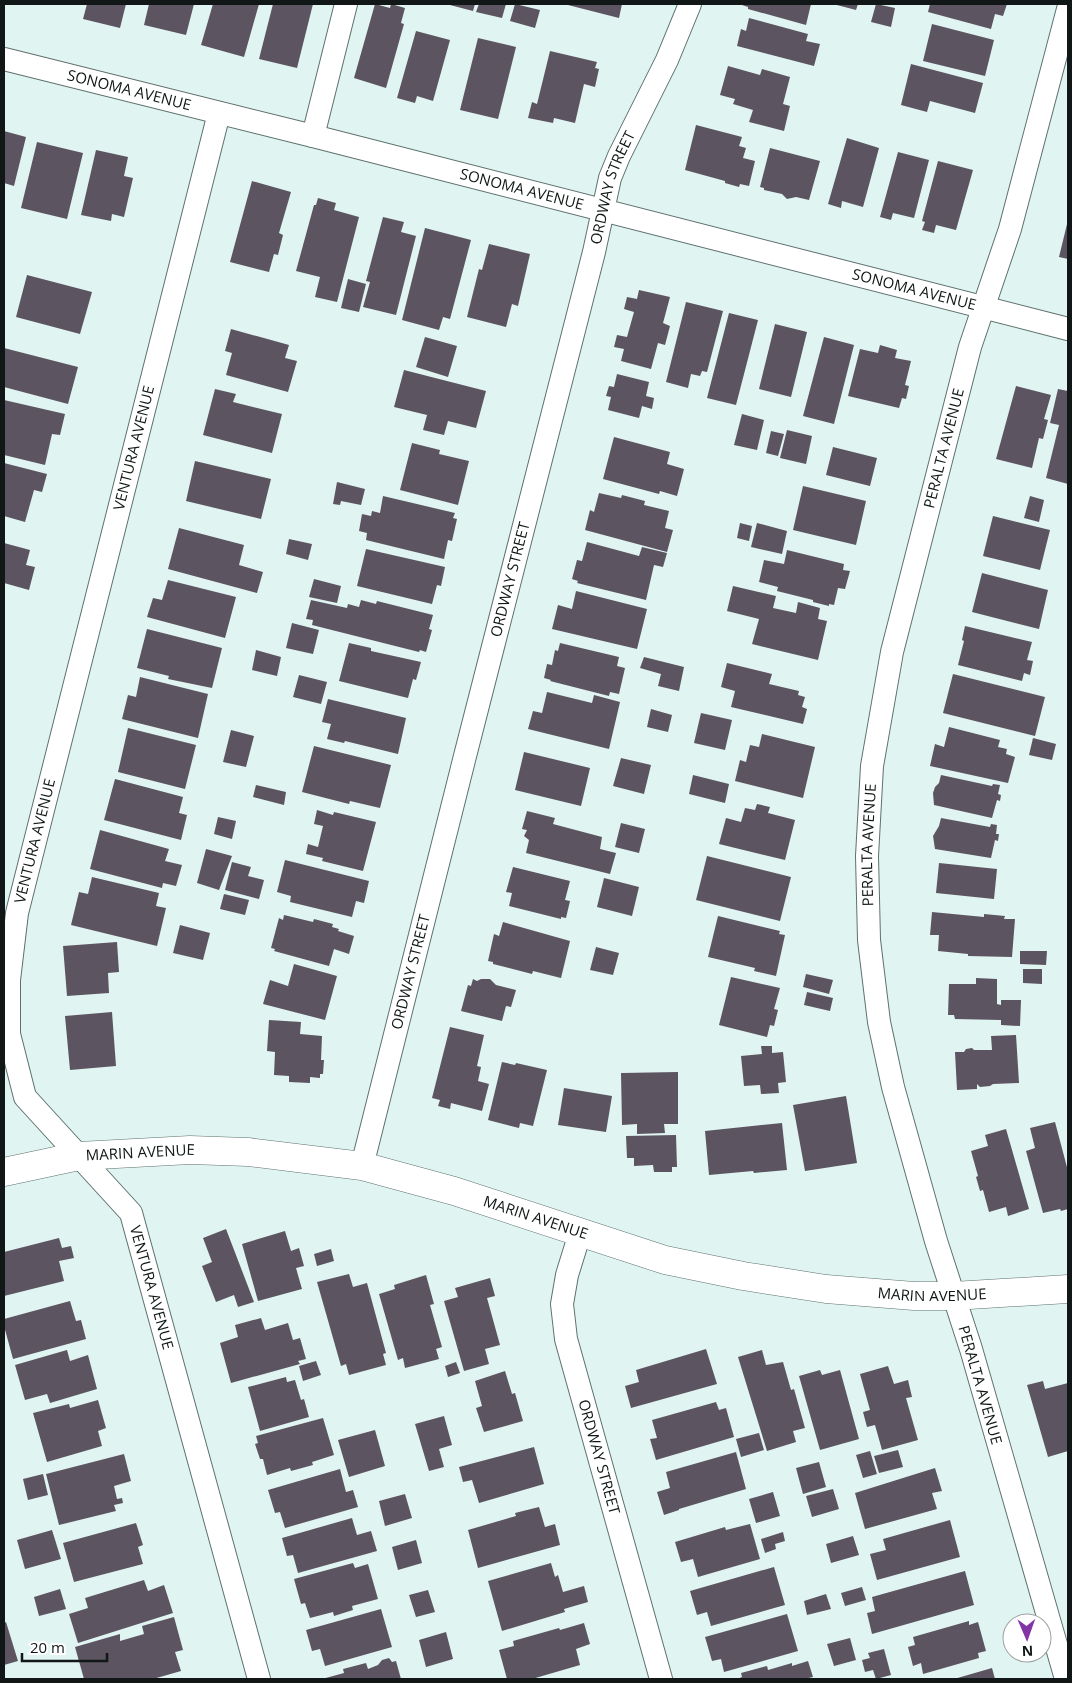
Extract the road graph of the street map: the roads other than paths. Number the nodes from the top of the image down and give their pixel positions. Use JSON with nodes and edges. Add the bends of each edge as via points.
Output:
{"nodes":[{"id":1,"x":346,"y":4,"type":"edge"},
{"id":2,"x":690,"y":4,"type":"edge"},
{"id":3,"x":1068,"y":9,"type":"edge"},
{"id":4,"x":4,"y":59,"type":"edge"},
{"id":5,"x":219,"y":113,"type":"junction"},
{"id":6,"x":313,"y":136,"type":"junction"},
{"id":7,"x":603,"y":210,"type":"junction"},
{"id":8,"x":983,"y":307,"type":"junction"},
{"id":9,"x":1068,"y":329,"type":"edge"},
{"id":10,"x":78,"y":1156,"type":"junction"},
{"id":11,"x":362,"y":1166,"type":"junction"},
{"id":12,"x":4,"y":1172,"type":"edge"},
{"id":13,"x":580,"y":1233,"type":"junction"},
{"id":14,"x":1068,"y":1289,"type":"edge"},
{"id":15,"x":954,"y":1296,"type":"junction"},
{"id":16,"x":260,"y":1679,"type":"edge"},
{"id":17,"x":661,"y":1679,"type":"edge"},
{"id":18,"x":1066,"y":1679,"type":"edge"}],
"edges":[{"from":1,"to":6,"type":"street"},
{"from":2,"to":7,"type":"street","name":"ORDWAY STREET","via":[[667,60],[619,156]]},
{"from":3,"to":8,"type":"street","name":"PERALTA AVENUE","via":[[1010,229]]},
{"from":4,"to":5,"type":"street","name":"SONOMA AVENUE"},
{"from":5,"to":6,"type":"street","name":"SONOMA AVENUE"},
{"from":5,"to":10,"type":"street","name":"VENTURA AVENUE","via":[[17,913],[9,980],[10,1034],[25,1097]]},
{"from":6,"to":7,"type":"street","name":"SONOMA AVENUE"},
{"from":7,"to":8,"type":"street","name":"SONOMA AVENUE"},
{"from":7,"to":11,"type":"street","name":"ORDWAY STREET"},
{"from":8,"to":9,"type":"street","name":"SONOMA AVENUE"},
{"from":8,"to":15,"type":"street","name":"PERALTA AVENUE","via":[[892,652],[872,766],[867,856],[869,940],[879,1022],[893,1087]]},
{"from":10,"to":11,"type":"main road","name":"MARIN AVENUE","via":[[190,1150]]},
{"from":10,"to":12,"type":"main road","name":"MARIN AVENUE"},
{"from":10,"to":16,"type":"street","name":"VENTURA AVENUE","via":[[131,1213]]},
{"from":11,"to":13,"type":"main road","name":"MARIN AVENUE","via":[[454,1191]]},
{"from":13,"to":15,"type":"main road","name":"MARIN AVENUE","via":[[665,1260],[743,1276],[826,1289]]},
{"from":13,"to":17,"type":"street","name":"ORDWAY STREET","via":[[562,1304],[566,1339]]},
{"from":14,"to":15,"type":"main road","name":"MARIN AVENUE"},
{"from":15,"to":18,"type":"street","name":"PERALTA AVENUE"}]}
